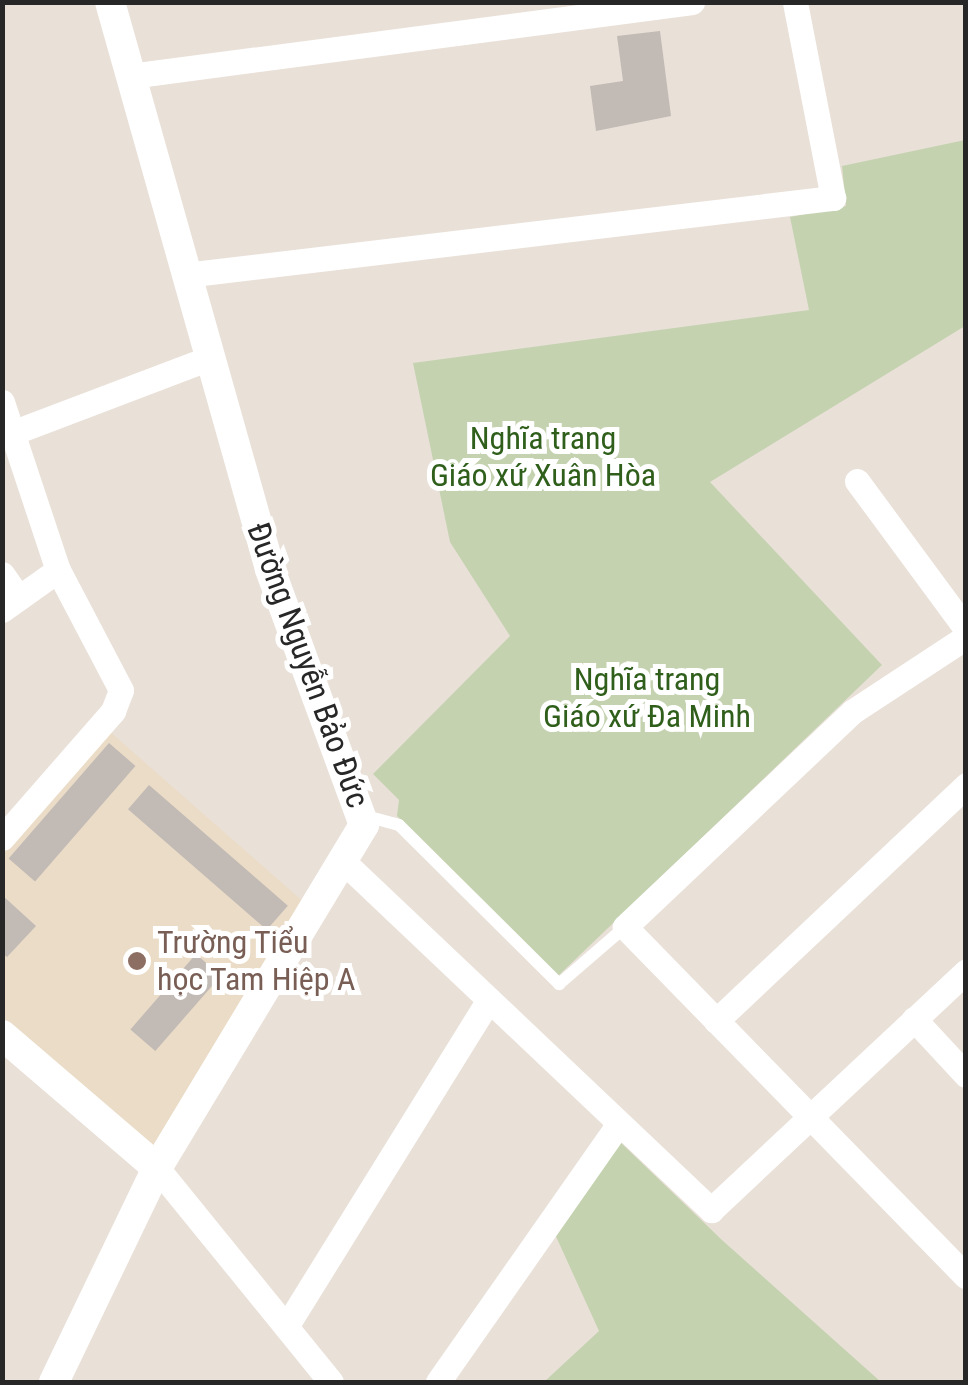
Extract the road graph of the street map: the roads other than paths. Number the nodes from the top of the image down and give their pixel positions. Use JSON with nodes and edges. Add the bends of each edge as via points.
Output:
{"nodes":[{"id":1,"x":110,"y":2,"type":"edge"},
{"id":2,"x":692,"y":2,"type":"edge"},
{"id":3,"x":795,"y":2,"type":"edge"},
{"id":4,"x":130,"y":76,"type":"junction"},
{"id":5,"x":185,"y":275,"type":"junction"},
{"id":6,"x":209,"y":358,"type":"junction"},
{"id":7,"x":2,"y":402,"type":"edge"},
{"id":8,"x":12,"y":433,"type":"junction"},
{"id":9,"x":857,"y":481,"type":"dead end"},
{"id":10,"x":58,"y":570,"type":"junction"},
{"id":11,"x":2,"y":574,"type":"edge"},
{"id":12,"x":11,"y":604,"type":"edge"},
{"id":13,"x":966,"y":629,"type":"edge"},
{"id":14,"x":966,"y":636,"type":"edge"},
{"id":15,"x":966,"y":784,"type":"edge"},
{"id":16,"x":362,"y":815,"type":"junction"},
{"id":17,"x":2,"y":838,"type":"edge"},
{"id":18,"x":347,"y":864,"type":"junction"},
{"id":19,"x":626,"y":927,"type":"junction"},
{"id":20,"x":964,"y":974,"type":"edge"},
{"id":21,"x":488,"y":1001,"type":"junction"},
{"id":22,"x":914,"y":1019,"type":"junction"},
{"id":23,"x":716,"y":1021,"type":"junction"},
{"id":24,"x":2,"y":1035,"type":"edge"},
{"id":25,"x":966,"y":1075,"type":"edge"},
{"id":26,"x":810,"y":1117,"type":"junction"},
{"id":27,"x":617,"y":1126,"type":"junction"},
{"id":28,"x":156,"y":1168,"type":"junction"},
{"id":29,"x":966,"y":1276,"type":"edge"},
{"id":30,"x":289,"y":1322,"type":"junction"},
{"id":31,"x":54,"y":1382,"type":"edge"},
{"id":32,"x":331,"y":1382,"type":"edge"},
{"id":33,"x":438,"y":1382,"type":"edge"}],
"edges":[{"from":1,"to":4,"type":"street","name":"Đường Nguyễn Bảo Đức"},
{"from":2,"to":4,"type":"street"},
{"from":3,"to":5,"type":"street","via":[[834,198]]},
{"from":4,"to":5,"type":"street","name":"Đường Nguyễn Bảo Đức"},
{"from":5,"to":6,"type":"street","name":"Đường Nguyễn Bảo Đức"},
{"from":6,"to":8,"type":"street"},
{"from":6,"to":16,"type":"street","name":"Đường Nguyễn Bảo Đức","via":[[283,612]]},
{"from":7,"to":8,"type":"street"},
{"from":8,"to":10,"type":"street"},
{"from":9,"to":13,"type":"street"},
{"from":10,"to":12,"type":"street"},
{"from":10,"to":17,"type":"street","via":[[121,690],[113,711]]},
{"from":11,"to":12,"type":"street"},
{"from":14,"to":19,"type":"street","via":[[852,712]]},
{"from":15,"to":23,"type":"street"},
{"from":16,"to":18,"type":"street","name":"Đường Nguyễn Bảo Đức"},
{"from":16,"to":19,"type":"lane","via":[[399,825],[559,984]]},
{"from":18,"to":21,"type":"street"},
{"from":18,"to":28,"type":"street","name":"Đường Nguyễn Bảo Đức"},
{"from":19,"to":23,"type":"street"},
{"from":20,"to":22,"type":"street"},
{"from":21,"to":27,"type":"street"},
{"from":21,"to":30,"type":"street"},
{"from":22,"to":25,"type":"street"},
{"from":22,"to":26,"type":"street"},
{"from":23,"to":26,"type":"street"},
{"from":24,"to":28,"type":"street"},
{"from":26,"to":27,"type":"street","via":[[711,1210]]},
{"from":26,"to":29,"type":"street"},
{"from":27,"to":33,"type":"street"},
{"from":28,"to":30,"type":"street"},
{"from":28,"to":31,"type":"street","name":"Đường Nguyễn Bảo Đức"},
{"from":30,"to":32,"type":"street"}]}
